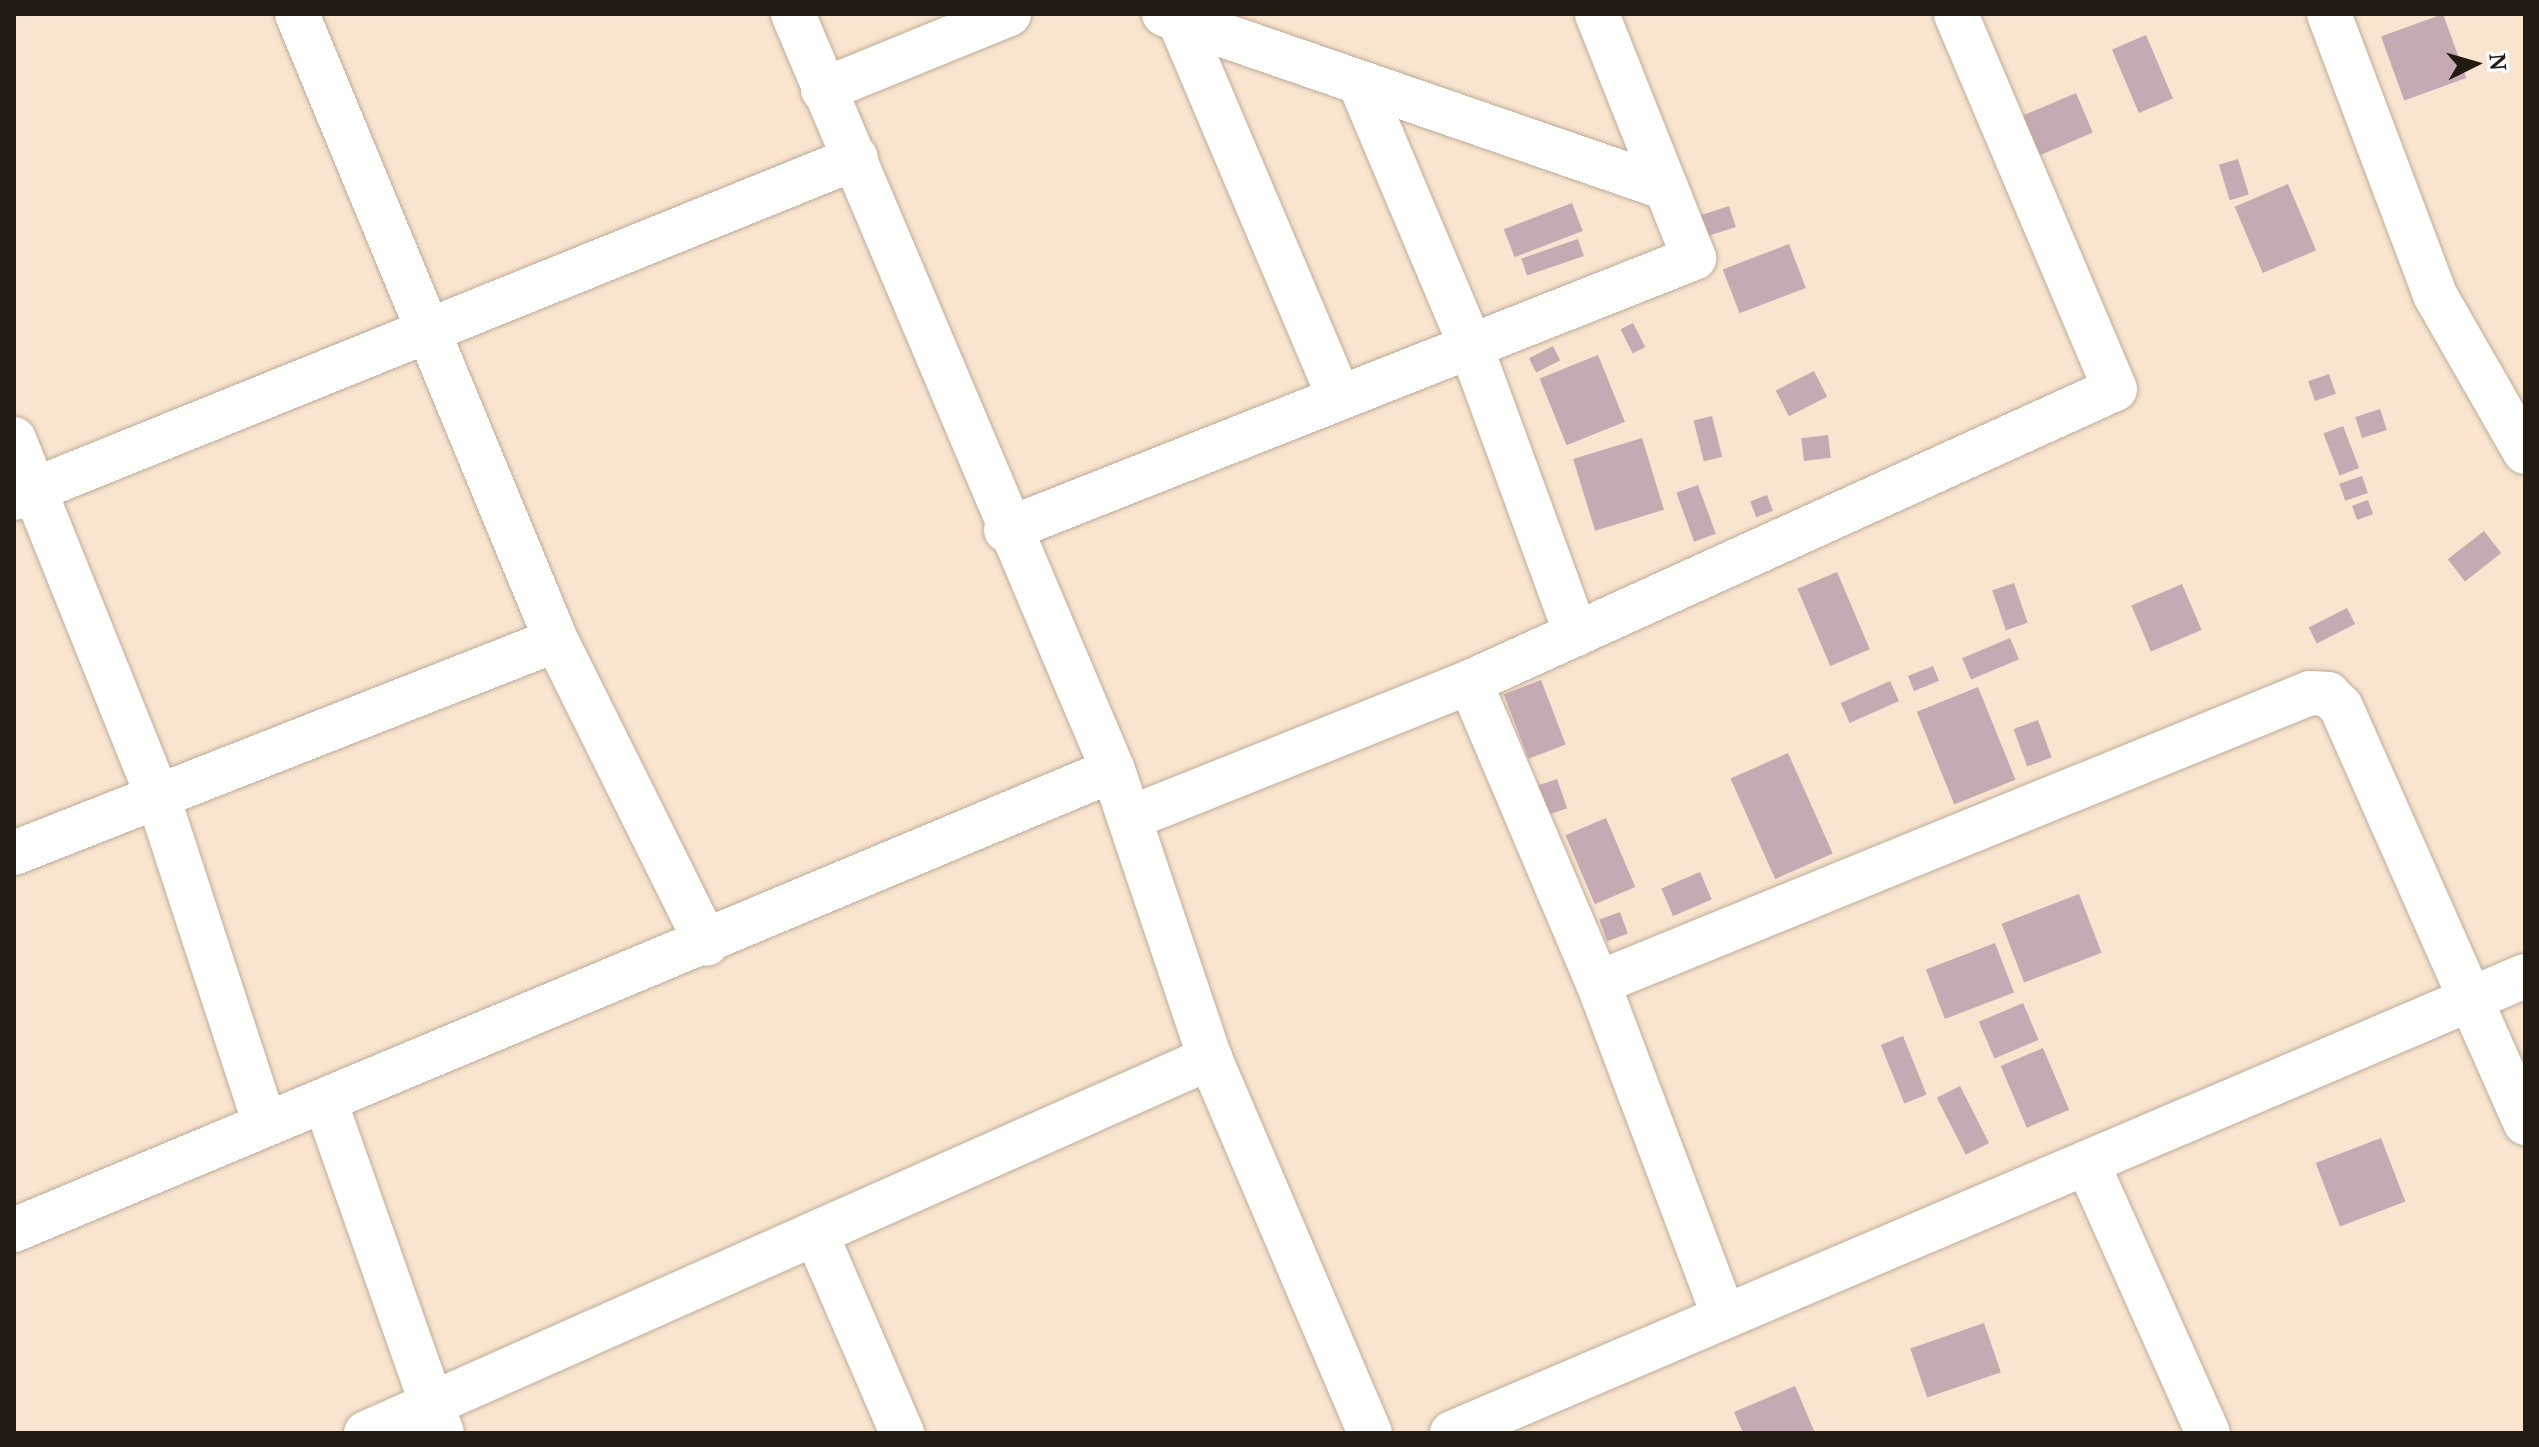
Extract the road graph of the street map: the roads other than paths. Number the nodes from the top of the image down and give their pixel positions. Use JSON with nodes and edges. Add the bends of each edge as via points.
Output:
{"nodes":[{"id":1,"x":297,"y":14,"type":"edge"},
{"id":2,"x":793,"y":14,"type":"edge"},
{"id":3,"x":1009,"y":14,"type":"edge"},
{"id":4,"x":1597,"y":14,"type":"edge"},
{"id":5,"x":1956,"y":14,"type":"edge"},
{"id":6,"x":2329,"y":14,"type":"edge"},
{"id":7,"x":1172,"y":17,"type":"edge"},
{"id":8,"x":1361,"y":86,"type":"junction"},
{"id":9,"x":823,"y":90,"type":"junction"},
{"id":10,"x":856,"y":158,"type":"junction"},
{"id":11,"x":1666,"y":188,"type":"junction"},
{"id":12,"x":431,"y":334,"type":"junction"},
{"id":13,"x":1471,"y":347,"type":"junction"},
{"id":14,"x":1338,"y":394,"type":"junction"},
{"id":15,"x":14,"y":439,"type":"edge"},
{"id":16,"x":2525,"y":452,"type":"edge"},
{"id":17,"x":25,"y":494,"type":"edge"},
{"id":18,"x":1006,"y":530,"type":"junction"},
{"id":19,"x":1576,"y":634,"type":"junction"},
{"id":20,"x":556,"y":640,"type":"junction"},
{"id":21,"x":1470,"y":682,"type":"junction"},
{"id":22,"x":1113,"y":770,"type":"junction"},
{"id":23,"x":157,"y":794,"type":"junction"},
{"id":24,"x":1130,"y":818,"type":"junction"},
{"id":25,"x":14,"y":853,"type":"edge"},
{"id":26,"x":707,"y":944,"type":"junction"},
{"id":27,"x":2525,"y":976,"type":"edge"},
{"id":28,"x":1598,"y":983,"type":"junction"},
{"id":29,"x":2474,"y":1001,"type":"junction"},
{"id":30,"x":1210,"y":1058,"type":"junction"},
{"id":31,"x":325,"y":1101,"type":"junction"},
{"id":32,"x":2525,"y":1123,"type":"edge"},
{"id":33,"x":265,"y":1124,"type":"junction"},
{"id":34,"x":2089,"y":1167,"type":"junction"},
{"id":35,"x":14,"y":1230,"type":"edge"},
{"id":36,"x":816,"y":1234,"type":"junction"},
{"id":37,"x":1723,"y":1313,"type":"junction"},
{"id":38,"x":437,"y":1419,"type":"edge"},
{"id":39,"x":366,"y":1433,"type":"edge"},
{"id":40,"x":902,"y":1433,"type":"edge"},
{"id":41,"x":1370,"y":1433,"type":"edge"},
{"id":42,"x":1452,"y":1433,"type":"edge"},
{"id":43,"x":2208,"y":1433,"type":"edge"}],
"edges":[{"from":1,"to":12,"type":"street"},
{"from":2,"to":9,"type":"street"},
{"from":3,"to":9,"type":"street"},
{"from":4,"to":11,"type":"street"},
{"from":5,"to":19,"type":"street","via":[[2115,389]]},
{"from":6,"to":16,"type":"street","via":[[2435,295]]},
{"from":7,"to":8,"type":"street"},
{"from":7,"to":14,"type":"street"},
{"from":8,"to":11,"type":"street"},
{"from":8,"to":13,"type":"street"},
{"from":9,"to":10,"type":"street"},
{"from":10,"to":12,"type":"street"},
{"from":10,"to":18,"type":"street"},
{"from":11,"to":13,"type":"street","via":[[1694,258]]},
{"from":12,"to":17,"type":"street"},
{"from":12,"to":20,"type":"street"},
{"from":13,"to":14,"type":"street"},
{"from":13,"to":19,"type":"street"},
{"from":14,"to":18,"type":"street"},
{"from":15,"to":17,"type":"street"},
{"from":17,"to":23,"type":"street"},
{"from":18,"to":22,"type":"street"},
{"from":19,"to":21,"type":"street"},
{"from":20,"to":23,"type":"street"},
{"from":20,"to":26,"type":"street"},
{"from":21,"to":24,"type":"street"},
{"from":21,"to":28,"type":"street"},
{"from":22,"to":24,"type":"street"},
{"from":22,"to":26,"type":"street"},
{"from":23,"to":25,"type":"street"},
{"from":23,"to":33,"type":"street"},
{"from":24,"to":30,"type":"street"},
{"from":26,"to":31,"type":"street"},
{"from":27,"to":29,"type":"street"},
{"from":28,"to":29,"type":"street","via":[[2310,693],[2328,694],[2341,707]]},
{"from":28,"to":37,"type":"street"},
{"from":29,"to":32,"type":"street"},
{"from":29,"to":34,"type":"street"},
{"from":30,"to":36,"type":"street"},
{"from":30,"to":41,"type":"street"},
{"from":31,"to":33,"type":"street"},
{"from":31,"to":38,"type":"street"},
{"from":33,"to":35,"type":"street"},
{"from":34,"to":37,"type":"street"},
{"from":34,"to":43,"type":"street"},
{"from":36,"to":38,"type":"street"},
{"from":36,"to":40,"type":"street"},
{"from":37,"to":42,"type":"street"},
{"from":38,"to":39,"type":"street"}]}
